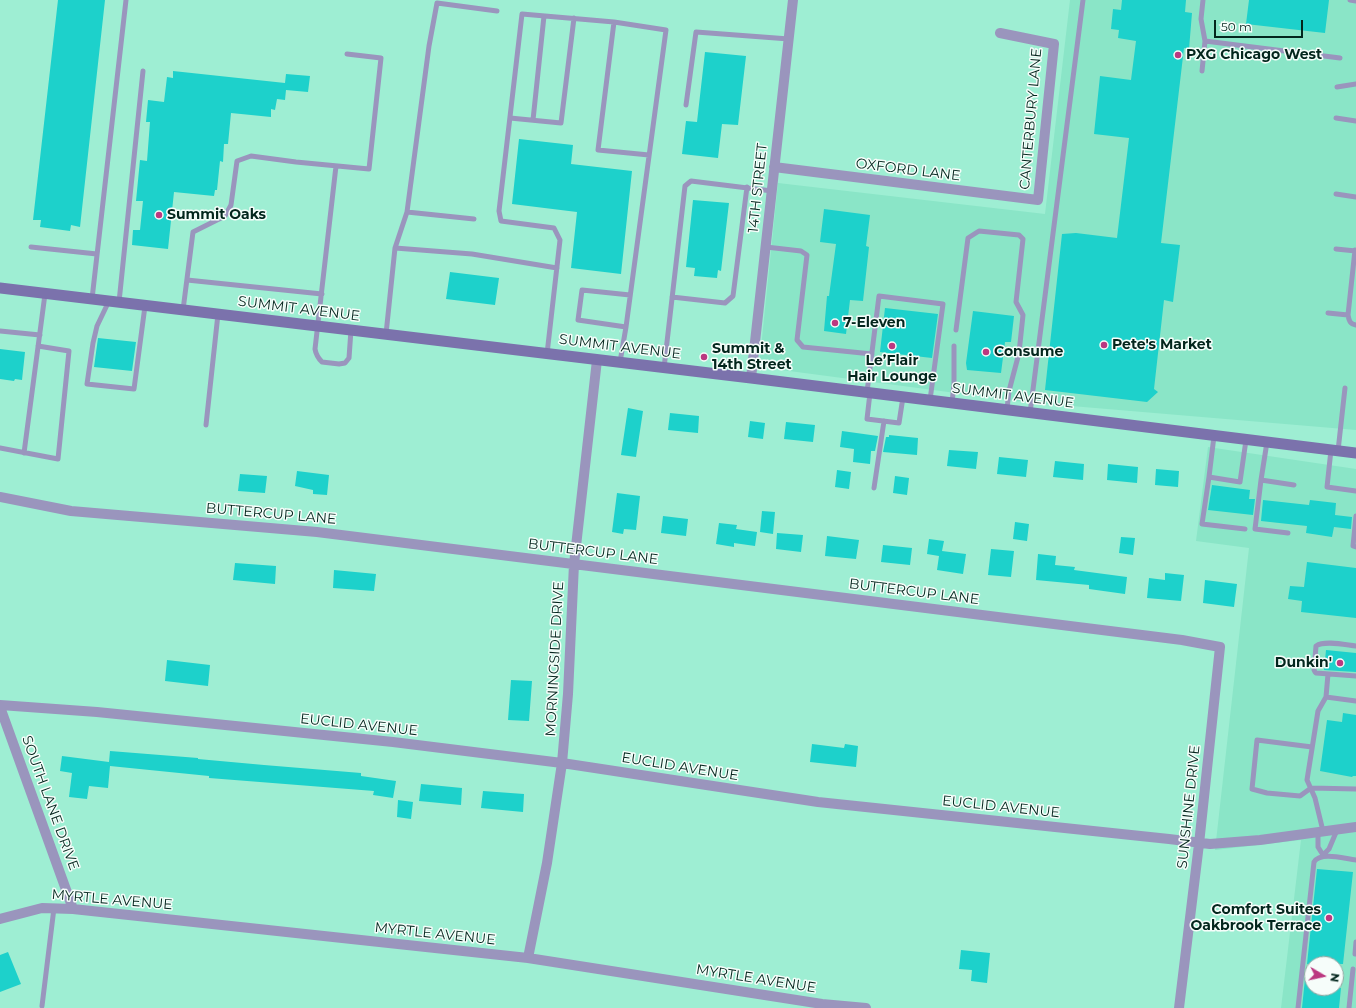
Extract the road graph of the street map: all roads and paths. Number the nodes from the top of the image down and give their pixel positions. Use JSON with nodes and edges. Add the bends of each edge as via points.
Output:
{"nodes":[{"id":1,"x":126,"y":0,"type":"edge"},
{"id":2,"x":793,"y":0,"type":"edge"},
{"id":3,"x":1083,"y":0,"type":"edge"},
{"id":4,"x":1203,"y":0,"type":"edge"},
{"id":5,"x":1350,"y":0,"type":"edge"},
{"id":6,"x":1356,"y":1,"type":"edge"},
{"id":7,"x":497,"y":11,"type":"dead end"},
{"id":8,"x":544,"y":16,"type":"junction"},
{"id":9,"x":574,"y":18,"type":"junction"},
{"id":10,"x":614,"y":22,"type":"junction"},
{"id":11,"x":1000,"y":33,"type":"dead end"},
{"id":12,"x":789,"y":39,"type":"junction"},
{"id":13,"x":1205,"y":40,"type":"junction"},
{"id":14,"x":347,"y":54,"type":"dead end"},
{"id":15,"x":1340,"y":58,"type":"dead end"},
{"id":16,"x":143,"y":71,"type":"dead end"},
{"id":17,"x":1202,"y":71,"type":"dead end"},
{"id":18,"x":1356,"y":84,"type":"edge"},
{"id":19,"x":1336,"y":88,"type":"dead end"},
{"id":20,"x":686,"y":105,"type":"dead end"},
{"id":21,"x":510,"y":118,"type":"junction"},
{"id":22,"x":1336,"y":118,"type":"dead end"},
{"id":23,"x":533,"y":120,"type":"junction"},
{"id":24,"x":1356,"y":121,"type":"edge"},
{"id":25,"x":649,"y":154,"type":"junction"},
{"id":26,"x":336,"y":166,"type":"junction"},
{"id":27,"x":774,"y":167,"type":"junction"},
{"id":28,"x":747,"y":187,"type":"junction"},
{"id":29,"x":772,"y":191,"type":"junction"},
{"id":30,"x":1336,"y":194,"type":"dead end"},
{"id":31,"x":1356,"y":197,"type":"edge"},
{"id":32,"x":1038,"y":200,"type":"joint"},
{"id":33,"x":407,"y":212,"type":"junction"},
{"id":34,"x":474,"y":219,"type":"dead end"},
{"id":35,"x":31,"y":247,"type":"dead end"},
{"id":36,"x":395,"y":248,"type":"junction"},
{"id":37,"x":766,"y":248,"type":"junction"},
{"id":38,"x":1336,"y":249,"type":"dead end"},
{"id":39,"x":1355,"y":250,"type":"edge"},
{"id":40,"x":97,"y":254,"type":"junction"},
{"id":41,"x":557,"y":268,"type":"junction"},
{"id":42,"x":186,"y":280,"type":"junction"},
{"id":43,"x":0,"y":288,"type":"edge"},
{"id":44,"x":45,"y":293,"type":"junction"},
{"id":45,"x":322,"y":294,"type":"junction"},
{"id":46,"x":630,"y":295,"type":"junction"},
{"id":47,"x":672,"y":297,"type":"junction"},
{"id":48,"x":92,"y":299,"type":"junction"},
{"id":49,"x":114,"y":302,"type":"junction"},
{"id":50,"x":145,"y":306,"type":"junction"},
{"id":51,"x":183,"y":310,"type":"junction"},
{"id":52,"x":1328,"y":313,"type":"dead end"},
{"id":53,"x":218,"y":314,"type":"junction"},
{"id":54,"x":1348,"y":316,"type":"junction"},
{"id":55,"x":1356,"y":325,"type":"edge"},
{"id":56,"x":318,"y":326,"type":"junction"},
{"id":57,"x":626,"y":327,"type":"junction"},
{"id":58,"x":0,"y":330,"type":"edge"},
{"id":59,"x":351,"y":330,"type":"junction"},
{"id":60,"x":956,"y":330,"type":"dead end"},
{"id":61,"x":386,"y":334,"type":"junction"},
{"id":62,"x":40,"y":335,"type":"junction"},
{"id":63,"x":38,"y":346,"type":"junction"},
{"id":64,"x":954,"y":346,"type":"dead end"},
{"id":65,"x":547,"y":354,"type":"junction"},
{"id":66,"x":872,"y":354,"type":"junction"},
{"id":67,"x":598,"y":360,"type":"junction"},
{"id":68,"x":620,"y":362,"type":"junction"},
{"id":69,"x":664,"y":368,"type":"junction"},
{"id":70,"x":752,"y":378,"type":"junction"},
{"id":71,"x":1345,"y":388,"type":"dead end"},
{"id":72,"x":869,"y":393,"type":"junction"},
{"id":73,"x":903,"y":397,"type":"junction"},
{"id":74,"x":930,"y":400,"type":"junction"},
{"id":75,"x":952,"y":403,"type":"junction"},
{"id":76,"x":1006,"y":410,"type":"junction"},
{"id":77,"x":1030,"y":413,"type":"junction"},
{"id":78,"x":884,"y":421,"type":"junction"},
{"id":79,"x":206,"y":425,"type":"dead end"},
{"id":80,"x":1214,"y":436,"type":"junction"},
{"id":81,"x":1246,"y":440,"type":"junction"},
{"id":82,"x":1267,"y":442,"type":"junction"},
{"id":83,"x":0,"y":448,"type":"edge"},
{"id":84,"x":1334,"y":451,"type":"junction"},
{"id":85,"x":24,"y":453,"type":"junction"},
{"id":86,"x":1356,"y":453,"type":"edge"},
{"id":87,"x":1209,"y":477,"type":"junction"},
{"id":88,"x":1261,"y":480,"type":"junction"},
{"id":89,"x":1294,"y":485,"type":"dead end"},
{"id":90,"x":874,"y":488,"type":"dead end"},
{"id":91,"x":1356,"y":491,"type":"edge"},
{"id":92,"x":0,"y":497,"type":"edge"},
{"id":93,"x":1356,"y":516,"type":"edge"},
{"id":94,"x":1245,"y":529,"type":"dead end"},
{"id":95,"x":1288,"y":533,"type":"dead end"},
{"id":96,"x":1356,"y":547,"type":"edge"},
{"id":97,"x":574,"y":564,"type":"junction"},
{"id":98,"x":1182,"y":640,"type":"joint"},
{"id":99,"x":1356,"y":646,"type":"edge"},
{"id":100,"x":1328,"y":674,"type":"junction"},
{"id":101,"x":1356,"y":676,"type":"edge"},
{"id":102,"x":1326,"y":697,"type":"junction"},
{"id":103,"x":1356,"y":701,"type":"edge"},
{"id":104,"x":0,"y":706,"type":"edge"},
{"id":105,"x":1312,"y":747,"type":"junction"},
{"id":106,"x":562,"y":763,"type":"junction"},
{"id":107,"x":1311,"y":788,"type":"junction"},
{"id":108,"x":1356,"y":789,"type":"edge"},
{"id":109,"x":1356,"y":827,"type":"edge"},
{"id":110,"x":1338,"y":829,"type":"junction"},
{"id":111,"x":1320,"y":831,"type":"junction"},
{"id":112,"x":1199,"y":844,"type":"junction"},
{"id":113,"x":1323,"y":855,"type":"junction"},
{"id":114,"x":1356,"y":860,"type":"edge"},
{"id":115,"x":54,"y":908,"type":"junction"},
{"id":116,"x":74,"y":909,"type":"junction"},
{"id":117,"x":0,"y":919,"type":"edge"},
{"id":118,"x":1356,"y":942,"type":"edge"},
{"id":119,"x":1355,"y":954,"type":"dead end"},
{"id":120,"x":528,"y":958,"type":"junction"},
{"id":121,"x":1353,"y":969,"type":"dead end"},
{"id":122,"x":42,"y":1006,"type":"dead end"},
{"id":123,"x":866,"y":1008,"type":"edge"},
{"id":124,"x":1179,"y":1008,"type":"edge"},
{"id":125,"x":1298,"y":1008,"type":"edge"},
{"id":126,"x":1349,"y":1008,"type":"edge"}],
"edges":[{"from":1,"to":40,"type":"lane"},
{"from":2,"to":12,"type":"street","name":"14TH STREET"},
{"from":3,"to":77,"type":"lane"},
{"from":4,"to":13,"type":"lane","via":[[1201,19]]},
{"from":5,"to":6,"type":"lane"},
{"from":7,"to":33,"type":"lane","via":[[437,3]]},
{"from":8,"to":9,"type":"lane"},
{"from":8,"to":21,"type":"lane","via":[[522,14]]},
{"from":8,"to":23,"type":"lane"},
{"from":9,"to":10,"type":"lane"},
{"from":9,"to":23,"type":"lane","via":[[562,123]]},
{"from":10,"to":25,"type":"lane","via":[[666,30]]},
{"from":10,"to":25,"type":"lane","via":[[598,150]]},
{"from":11,"to":32,"type":"street","name":"CANTERBURY LANE","via":[[1054,44]]},
{"from":12,"to":20,"type":"lane","via":[[696,32]]},
{"from":12,"to":27,"type":"street","name":"14TH STREET"},
{"from":13,"to":15,"type":"lane"},
{"from":13,"to":17,"type":"lane"},
{"from":14,"to":26,"type":"lane","via":[[381,58],[369,169]]},
{"from":16,"to":49,"type":"lane"},
{"from":18,"to":19,"type":"lane"},
{"from":21,"to":23,"type":"lane"},
{"from":21,"to":41,"type":"lane","via":[[499,211],[501,221],[554,228],[560,240]]},
{"from":22,"to":24,"type":"lane"},
{"from":25,"to":46,"type":"lane"},
{"from":26,"to":42,"type":"lane","via":[[251,156],[237,161],[231,205],[225,216],[192,232]]},
{"from":26,"to":45,"type":"lane"},
{"from":27,"to":29,"type":"street","name":"14TH STREET"},
{"from":27,"to":32,"type":"street","name":"OXFORD LANE"},
{"from":28,"to":29,"type":"lane"},
{"from":28,"to":47,"type":"lane","via":[[733,296],[725,303]]},
{"from":28,"to":47,"type":"lane","via":[[691,181],[685,186]]},
{"from":29,"to":37,"type":"street","name":"14TH STREET"},
{"from":30,"to":31,"type":"lane"},
{"from":33,"to":34,"type":"lane"},
{"from":33,"to":36,"type":"lane"},
{"from":35,"to":40,"type":"lane"},
{"from":36,"to":41,"type":"lane","via":[[472,254]]},
{"from":36,"to":61,"type":"lane"},
{"from":37,"to":66,"type":"lane","via":[[800,251],[807,255],[797,340],[803,346]]},
{"from":37,"to":70,"type":"street","name":"14TH STREET"},
{"from":38,"to":39,"type":"lane"},
{"from":39,"to":54,"type":"lane"},
{"from":40,"to":48,"type":"lane"},
{"from":41,"to":65,"type":"lane"},
{"from":42,"to":45,"type":"lane"},
{"from":42,"to":51,"type":"lane"},
{"from":43,"to":44,"type":"main road","name":"SUMMIT AVENUE"},
{"from":44,"to":48,"type":"main road","name":"SUMMIT AVENUE"},
{"from":44,"to":62,"type":"lane"},
{"from":45,"to":56,"type":"lane"},
{"from":46,"to":57,"type":"lane"},
{"from":46,"to":57,"type":"lane","via":[[582,290],[578,320]]},
{"from":47,"to":69,"type":"lane"},
{"from":48,"to":49,"type":"main road","name":"SUMMIT AVENUE"},
{"from":49,"to":50,"type":"main road","name":"SUMMIT AVENUE"},
{"from":49,"to":50,"type":"lane","via":[[97,326],[87,384],[134,388]]},
{"from":50,"to":51,"type":"main road","name":"SUMMIT AVENUE"},
{"from":51,"to":53,"type":"main road","name":"SUMMIT AVENUE"},
{"from":52,"to":54,"type":"lane"},
{"from":53,"to":56,"type":"main road","name":"SUMMIT AVENUE"},
{"from":53,"to":79,"type":"lane"},
{"from":54,"to":55,"type":"lane","via":[[1349,321]]},
{"from":56,"to":59,"type":"main road","name":"SUMMIT AVENUE"},
{"from":56,"to":59,"type":"lane","via":[[316,354],[322,362],[339,364],[347,361]]},
{"from":57,"to":68,"type":"lane"},
{"from":58,"to":62,"type":"lane"},
{"from":59,"to":61,"type":"main road","name":"SUMMIT AVENUE"},
{"from":60,"to":76,"type":"lane","via":[[968,238],[980,231],[1019,235],[1023,239],[1016,302],[1023,315],[1019,353]]},
{"from":61,"to":65,"type":"main road","name":"SUMMIT AVENUE"},
{"from":62,"to":63,"type":"lane"},
{"from":63,"to":85,"type":"lane"},
{"from":63,"to":85,"type":"lane","via":[[69,351],[58,460]]},
{"from":64,"to":75,"type":"lane"},
{"from":65,"to":67,"type":"main road","name":"SUMMIT AVENUE"},
{"from":66,"to":72,"type":"lane"},
{"from":66,"to":74,"type":"lane","via":[[879,296],[943,304]]},
{"from":67,"to":68,"type":"main road","name":"SUMMIT AVENUE"},
{"from":67,"to":97,"type":"street","name":"MORNINGSIDE DRIVE"},
{"from":68,"to":69,"type":"main road","name":"SUMMIT AVENUE"},
{"from":69,"to":70,"type":"main road","name":"SUMMIT AVENUE"},
{"from":70,"to":72,"type":"main road","name":"SUMMIT AVENUE"},
{"from":71,"to":84,"type":"lane"},
{"from":72,"to":73,"type":"main road","name":"SUMMIT AVENUE"},
{"from":72,"to":78,"type":"lane","via":[[868,418]]},
{"from":73,"to":74,"type":"main road","name":"SUMMIT AVENUE"},
{"from":73,"to":78,"type":"lane","via":[[899,423]]},
{"from":74,"to":75,"type":"main road","name":"SUMMIT AVENUE"},
{"from":75,"to":76,"type":"main road","name":"SUMMIT AVENUE"},
{"from":76,"to":77,"type":"main road","name":"SUMMIT AVENUE"},
{"from":77,"to":80,"type":"main road","name":"SUMMIT AVENUE"},
{"from":78,"to":90,"type":"lane"},
{"from":80,"to":81,"type":"main road","name":"SUMMIT AVENUE"},
{"from":80,"to":87,"type":"lane"},
{"from":81,"to":82,"type":"main road","name":"SUMMIT AVENUE"},
{"from":81,"to":87,"type":"lane","via":[[1240,482]]},
{"from":82,"to":84,"type":"main road","name":"SUMMIT AVENUE"},
{"from":82,"to":88,"type":"lane"},
{"from":83,"to":85,"type":"lane"},
{"from":84,"to":86,"type":"main road","name":"SUMMIT AVENUE"},
{"from":84,"to":91,"type":"lane","via":[[1327,486]]},
{"from":87,"to":94,"type":"lane","via":[[1202,524]]},
{"from":88,"to":89,"type":"lane"},
{"from":88,"to":95,"type":"lane","via":[[1256,529]]},
{"from":92,"to":97,"type":"street","name":"BUTTERCUP LANE","via":[[70,511],[317,532]]},
{"from":93,"to":96,"type":"lane","via":[[1353,546]]},
{"from":97,"to":98,"type":"street","name":"BUTTERCUP LANE"},
{"from":97,"to":106,"type":"street","name":"MORNINGSIDE DRIVE"},
{"from":98,"to":112,"type":"street","name":"SUNSHINE DRIVE","via":[[1220,647]]},
{"from":99,"to":100,"type":"lane","via":[[1316,646],[1315,672]]},
{"from":100,"to":101,"type":"lane"},
{"from":100,"to":102,"type":"lane"},
{"from":102,"to":103,"type":"lane"},
{"from":102,"to":105,"type":"lane","via":[[1318,711]]},
{"from":104,"to":106,"type":"street","name":"EUCLID AVENUE","via":[[97,712],[393,742]]},
{"from":104,"to":116,"type":"street","name":"SOUTH LANE DRIVE"},
{"from":105,"to":107,"type":"lane","via":[[1307,780]]},
{"from":105,"to":107,"type":"lane","via":[[1257,740],[1252,789],[1300,796]]},
{"from":106,"to":112,"type":"street","name":"EUCLID AVENUE","via":[[818,802]]},
{"from":106,"to":120,"type":"street","name":"MORNINGSIDE DRIVE","via":[[548,863]]},
{"from":107,"to":108,"type":"lane"},
{"from":107,"to":111,"type":"lane"},
{"from":109,"to":110,"type":"street","name":"EUCLID AVENUE"},
{"from":110,"to":111,"type":"street","name":"EUCLID AVENUE"},
{"from":110,"to":113,"type":"lane","via":[[1329,849]]},
{"from":111,"to":112,"type":"street","name":"EUCLID AVENUE","via":[[1260,840]]},
{"from":111,"to":113,"type":"lane","via":[[1318,848]]},
{"from":112,"to":124,"type":"street","name":"SUNSHINE DRIVE"},
{"from":113,"to":114,"type":"lane"},
{"from":113,"to":125,"type":"lane","via":[[1316,858],[1313,866]]},
{"from":115,"to":116,"type":"street","name":"MYRTLE AVENUE"},
{"from":115,"to":117,"type":"street","name":"MYRTLE AVENUE","via":[[42,908]]},
{"from":115,"to":122,"type":"lane"},
{"from":116,"to":120,"type":"street","name":"MYRTLE AVENUE"},
{"from":118,"to":119,"type":"lane"},
{"from":120,"to":123,"type":"street","name":"MYRTLE AVENUE","via":[[822,1004]]},
{"from":121,"to":126,"type":"lane"}]}
